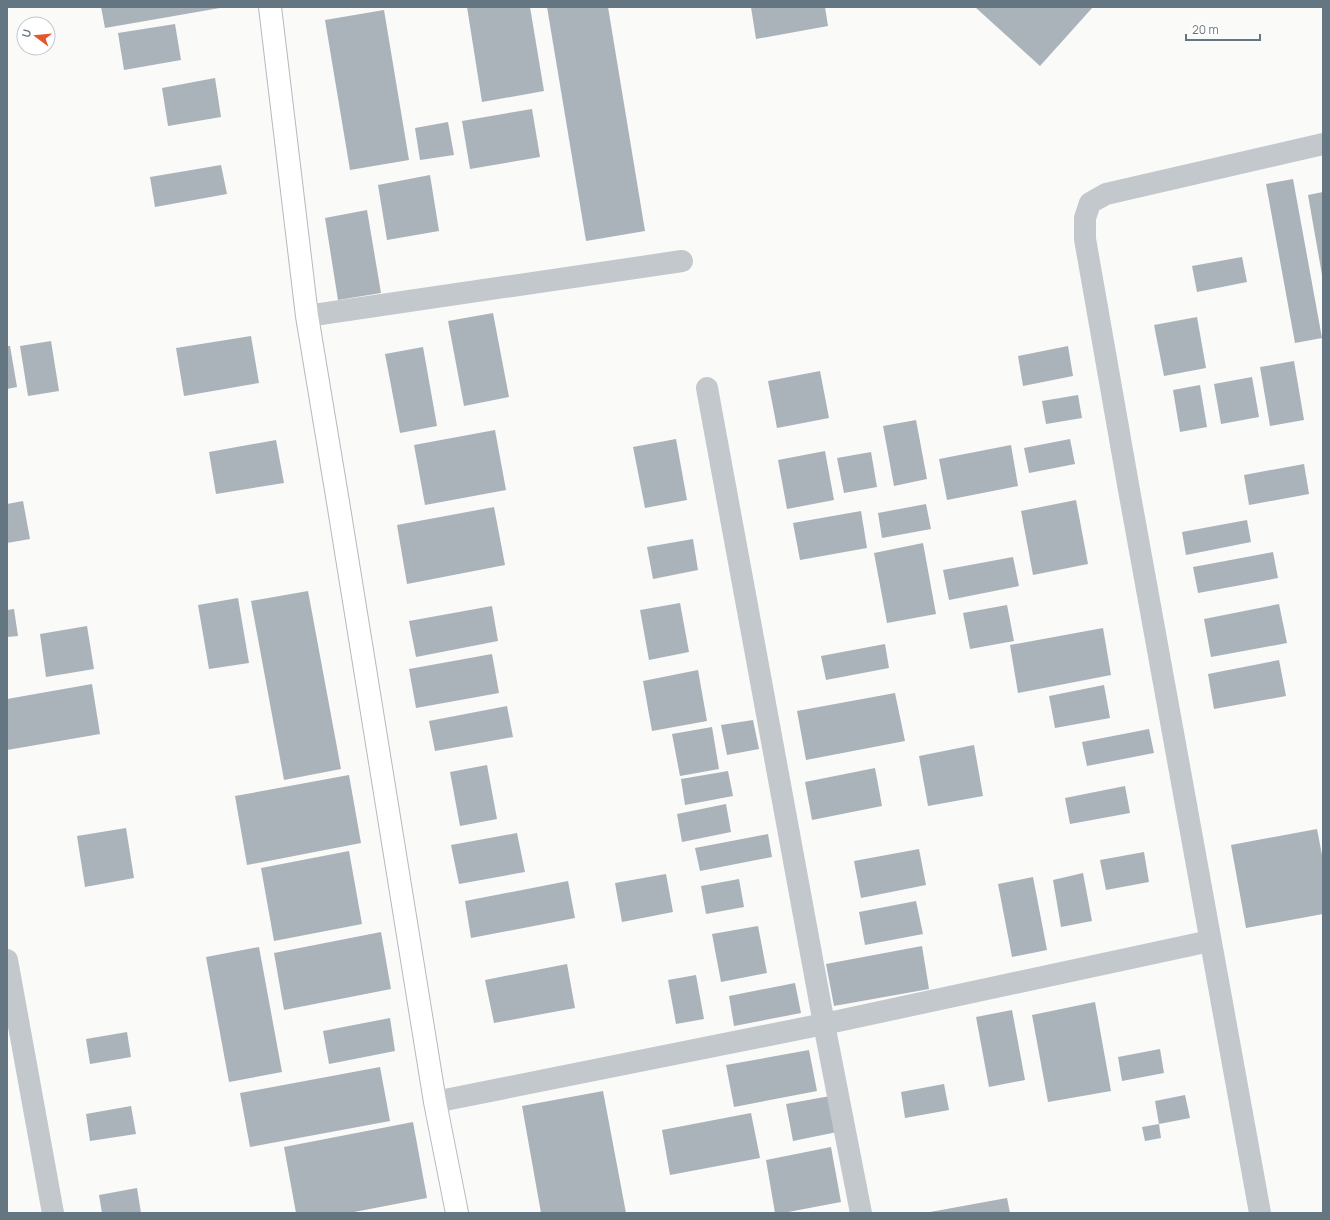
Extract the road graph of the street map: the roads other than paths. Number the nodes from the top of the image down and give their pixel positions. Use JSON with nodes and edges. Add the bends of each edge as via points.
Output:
{"nodes":[{"id":1,"x":270,"y":7,"type":"edge"},
{"id":2,"x":1323,"y":144,"type":"edge"},
{"id":3,"x":682,"y":261,"type":"dead end"},
{"id":4,"x":307,"y":316,"type":"junction"},
{"id":5,"x":707,"y":388,"type":"dead end"},
{"id":6,"x":1210,"y":941,"type":"junction"},
{"id":7,"x":7,"y":960,"type":"edge"},
{"id":8,"x":824,"y":1024,"type":"junction"},
{"id":9,"x":435,"y":1102,"type":"junction"},
{"id":10,"x":53,"y":1213,"type":"edge"},
{"id":11,"x":457,"y":1213,"type":"edge"},
{"id":12,"x":861,"y":1213,"type":"edge"},
{"id":13,"x":1260,"y":1213,"type":"edge"}],
"edges":[{"from":1,"to":4,"type":"main road"},
{"from":2,"to":6,"type":"street","via":[[1106,194],[1090,203],[1085,218],[1085,239]]},
{"from":3,"to":4,"type":"street"},
{"from":4,"to":9,"type":"main road"},
{"from":5,"to":8,"type":"street"},
{"from":6,"to":8,"type":"street"},
{"from":6,"to":13,"type":"street"},
{"from":7,"to":10,"type":"street"},
{"from":8,"to":9,"type":"street"},
{"from":8,"to":12,"type":"street"},
{"from":9,"to":11,"type":"main road"}]}
